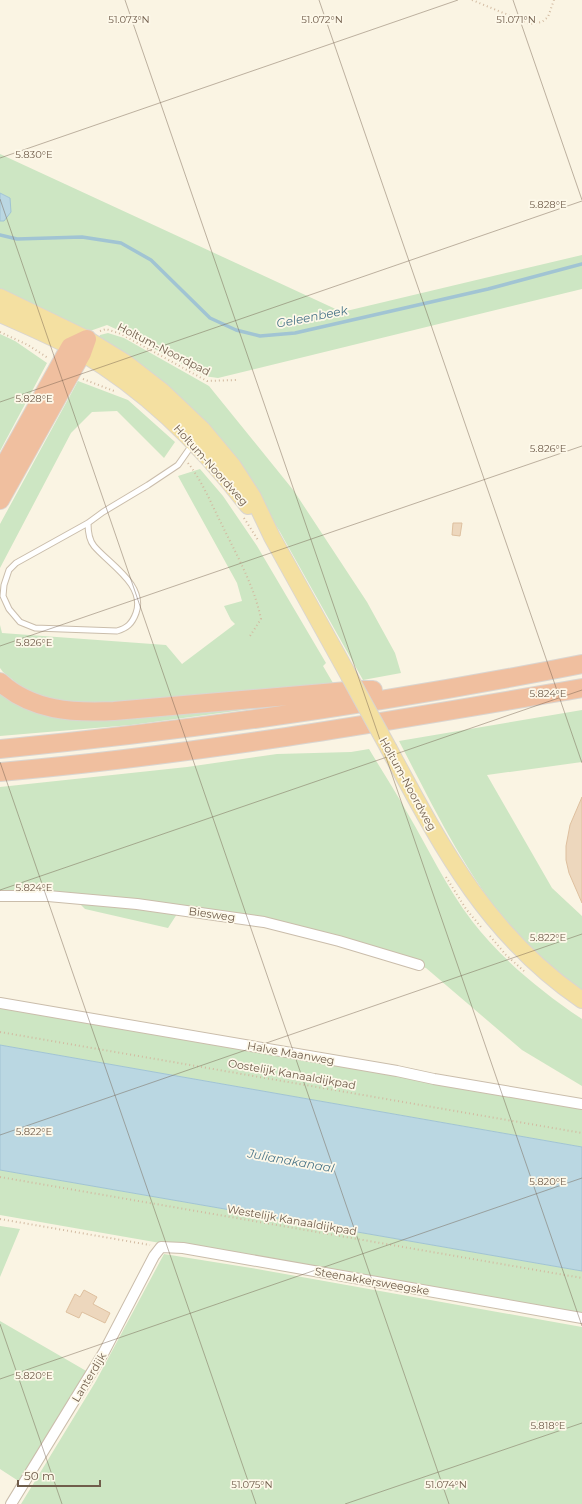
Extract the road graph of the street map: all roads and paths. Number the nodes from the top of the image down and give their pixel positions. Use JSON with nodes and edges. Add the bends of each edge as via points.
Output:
{"nodes":[{"id":1,"x":472,"y":0,"type":"edge"},
{"id":2,"x":554,"y":0,"type":"edge"},
{"id":3,"x":0,"y":297,"type":"edge"},
{"id":4,"x":0,"y":314,"type":"edge"},
{"id":5,"x":0,"y":332,"type":"edge"},
{"id":6,"x":80,"y":346,"type":"junction"},
{"id":7,"x":65,"y":369,"type":"junction"},
{"id":8,"x":237,"y":380,"type":"dead end"},
{"id":9,"x":120,"y":393,"type":"dead end"},
{"id":10,"x":198,"y":435,"type":"junction"},
{"id":11,"x":184,"y":457,"type":"junction"},
{"id":12,"x":0,"y":473,"type":"edge"},
{"id":13,"x":0,"y":500,"type":"edge"},
{"id":14,"x":241,"y":513,"type":"dead end"},
{"id":15,"x":88,"y":523,"type":"junction"},
{"id":16,"x":267,"y":542,"type":"junction"},
{"id":17,"x":250,"y":636,"type":"dead end"},
{"id":18,"x":582,"y":664,"type":"edge"},
{"id":19,"x":0,"y":682,"type":"edge"},
{"id":20,"x":582,"y":688,"type":"edge"},
{"id":21,"x":430,"y":691,"type":"junction"},
{"id":22,"x":0,"y":749,"type":"edge"},
{"id":23,"x":0,"y":772,"type":"edge"},
{"id":24,"x":0,"y":896,"type":"edge"},
{"id":25,"x":419,"y":965,"type":"dead end"},
{"id":26,"x":582,"y":1000,"type":"edge"},
{"id":27,"x":0,"y":1003,"type":"edge"},
{"id":28,"x":0,"y":1032,"type":"edge"},
{"id":29,"x":582,"y":1104,"type":"edge"},
{"id":30,"x":582,"y":1133,"type":"edge"},
{"id":31,"x":0,"y":1177,"type":"edge"},
{"id":32,"x":0,"y":1219,"type":"edge"},
{"id":33,"x":162,"y":1247,"type":"junction"},
{"id":34,"x":582,"y":1278,"type":"edge"},
{"id":35,"x":582,"y":1318,"type":"edge"},
{"id":36,"x":11,"y":1504,"type":"edge"}],
"edges":[{"from":1,"to":2,"type":"path","via":[[530,24],[542,22],[548,17]]},
{"from":3,"to":6,"type":"main road","name":"Holtum-Noordweg"},
{"from":4,"to":6,"type":"main road","name":"Holtum-Noordweg"},
{"from":5,"to":7,"type":"path","via":[[28,345]]},
{"from":6,"to":7,"type":"highway"},
{"from":6,"to":8,"type":"path","name":"Holtum-Noordpad","via":[[94,333],[106,329],[121,334],[207,381]]},
{"from":6,"to":10,"type":"main road","name":"Holtum-Noordweg","via":[[126,363],[162,391]]},
{"from":7,"to":9,"type":"path"},
{"from":7,"to":12,"type":"highway"},
{"from":7,"to":13,"type":"highway"},
{"from":10,"to":11,"type":"lane"},
{"from":10,"to":16,"type":"main road","name":"Holtum-Noordweg","via":[[233,466],[253,497]]},
{"from":11,"to":15,"type":"lane","via":[[178,465]]},
{"from":11,"to":17,"type":"path","via":[[203,486],[249,581],[261,619]]},
{"from":14,"to":16,"type":"path","name":"Holtum-Noordweg"},
{"from":15,"to":15,"type":"lane","via":[[88,531],[94,545],[132,584],[137,610],[133,621],[126,628],[117,631],[35,628],[20,622],[9,609],[3,596],[9,570],[16,563]]},
{"from":16,"to":26,"type":"main road","name":"Holtum-Noordweg","bridge":true,"via":[[350,676],[436,835],[475,896],[522,951]]},
{"from":18,"to":21,"type":"highway"},
{"from":19,"to":21,"type":"highway","via":[[32,702],[53,709],[78,712],[359,690]]},
{"from":20,"to":23,"type":"highway","via":[[302,736],[70,766]]},
{"from":21,"to":22,"type":"highway","via":[[181,728]]},
{"from":24,"to":25,"type":"street","name":"Biesweg","via":[[48,896],[137,904],[264,922]]},
{"from":27,"to":29,"type":"street","name":"Halve Maanweg"},
{"from":28,"to":30,"type":"path","name":"Oostelijk Kanaaldijkpad"},
{"from":31,"to":34,"type":"path","name":"Westelijk Kanaaldijkpad"},
{"from":32,"to":33,"type":"path"},
{"from":33,"to":35,"type":"street","name":"Steenakkersweegske","via":[[183,1248]]},
{"from":33,"to":36,"type":"street","name":"Lanterdijk","via":[[154,1256],[104,1352]]}]}
